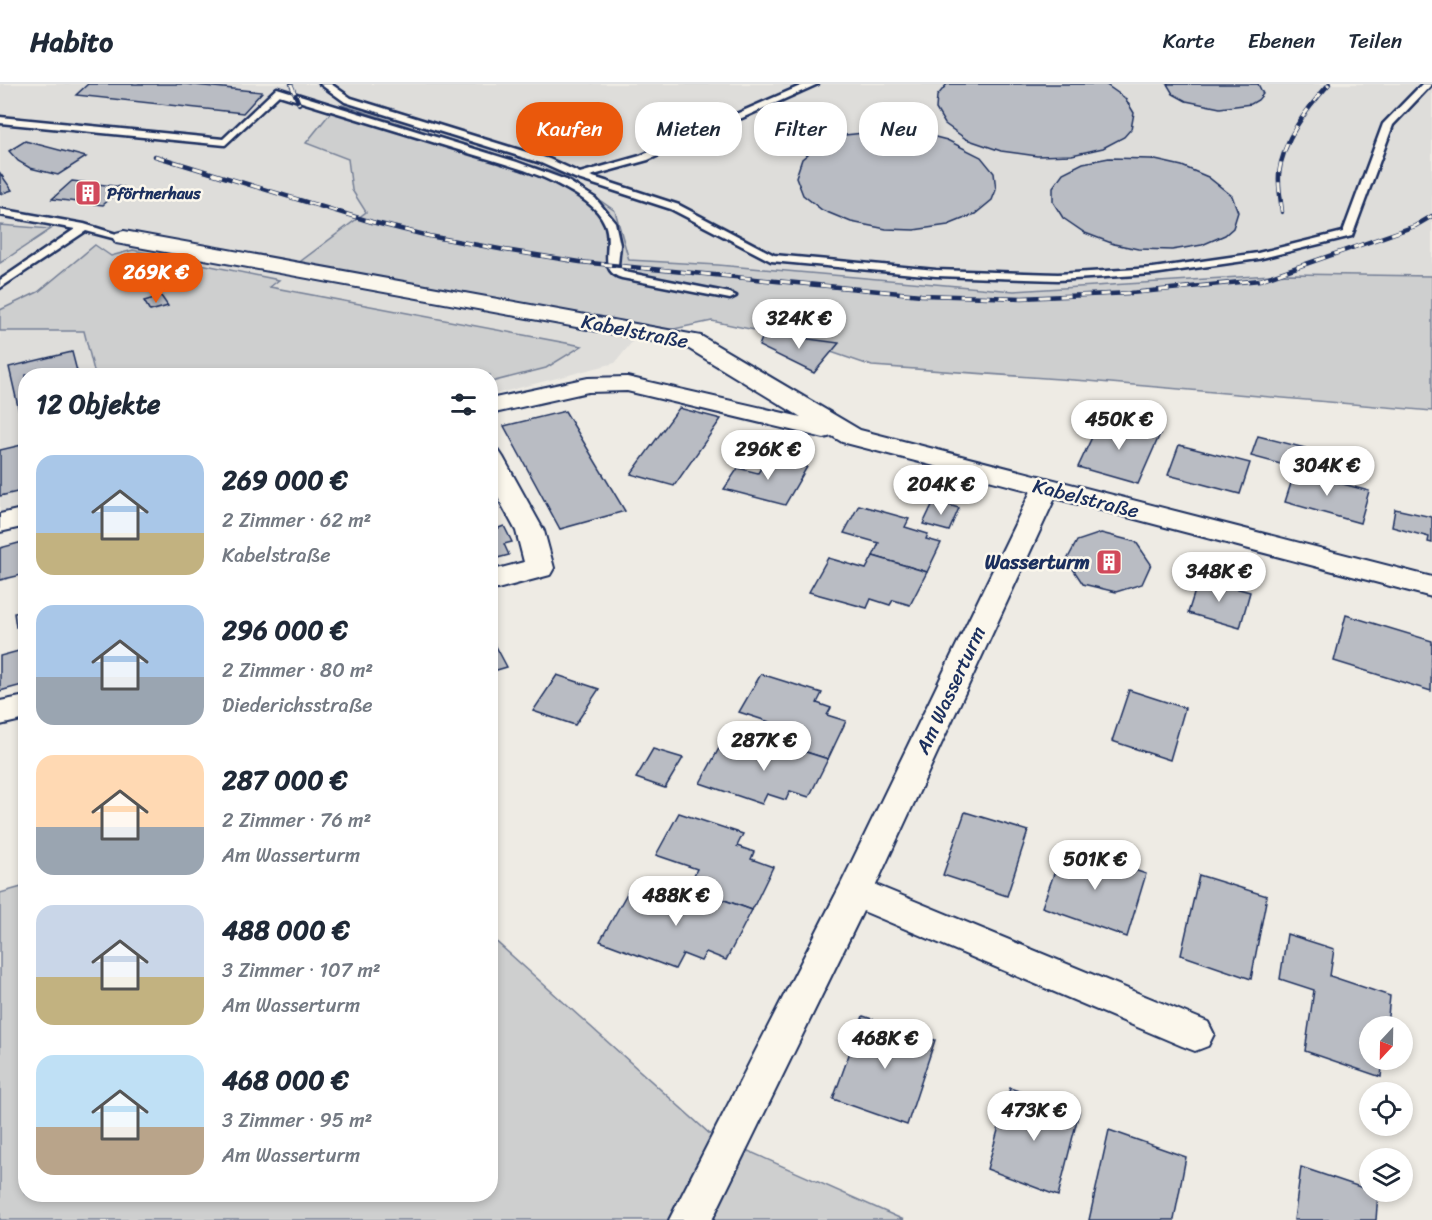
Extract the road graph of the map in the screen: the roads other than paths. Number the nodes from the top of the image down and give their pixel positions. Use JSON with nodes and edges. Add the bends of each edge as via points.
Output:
{"nodes":[{"id":1,"x":325,"y":84,"type":"edge"},
{"id":2,"x":813,"y":84,"type":"edge"},
{"id":3,"x":1427,"y":84,"type":"edge"},
{"id":4,"x":0,"y":120,"type":"edge"},
{"id":5,"x":579,"y":176,"type":"junction"},
{"id":6,"x":0,"y":212,"type":"edge"},
{"id":7,"x":84,"y":227,"type":"junction"},
{"id":8,"x":124,"y":238,"type":"joint"},
{"id":9,"x":0,"y":285,"type":"edge"},
{"id":10,"x":730,"y":296,"type":"dead end"},
{"id":11,"x":498,"y":405,"type":"edge"},
{"id":12,"x":851,"y":436,"type":"junction"},
{"id":13,"x":498,"y":472,"type":"edge"},
{"id":14,"x":1046,"y":488,"type":"junction"},
{"id":15,"x":18,"y":519,"type":"edge"},
{"id":16,"x":0,"y":523,"type":"edge"},
{"id":17,"x":498,"y":579,"type":"edge"},
{"id":18,"x":1432,"y":587,"type":"edge"},
{"id":19,"x":18,"y":709,"type":"edge"},
{"id":20,"x":0,"y":713,"type":"edge"},
{"id":21,"x":855,"y":891,"type":"junction"},
{"id":22,"x":1194,"y":1034,"type":"dead end"},
{"id":23,"x":690,"y":1220,"type":"edge"}],
"edges":[{"from":1,"to":5,"type":"lane","via":[[348,100],[545,161]]},
{"from":2,"to":5,"type":"lane","via":[[644,158]]},
{"from":3,"to":5,"type":"lane","via":[[1388,124],[1348,234],[1258,256],[1153,271],[1058,277],[936,273],[771,258],[675,207]]},
{"from":4,"to":10,"type":"lane","via":[[225,142],[278,91],[562,182],[591,200],[610,222],[615,271]]},
{"from":6,"to":7,"type":"lane"},
{"from":7,"to":8,"type":"lane"},
{"from":7,"to":9,"type":"lane"},
{"from":8,"to":12,"type":"street","name":"Kabelstraße","via":[[693,341]]},
{"from":11,"to":12,"type":"street","via":[[588,385],[627,384]]},
{"from":12,"to":14,"type":"street","name":"Kabelstraße"},
{"from":13,"to":17,"type":"street","via":[[530,531],[540,568]]},
{"from":14,"to":18,"type":"street","name":"Kabelstraße"},
{"from":14,"to":21,"type":"street","name":"Am Wasserturm"},
{"from":15,"to":16,"type":"street"},
{"from":19,"to":20,"type":"street"},
{"from":21,"to":22,"type":"street"},
{"from":21,"to":23,"type":"street","name":"Am Wasserturm"}]}
